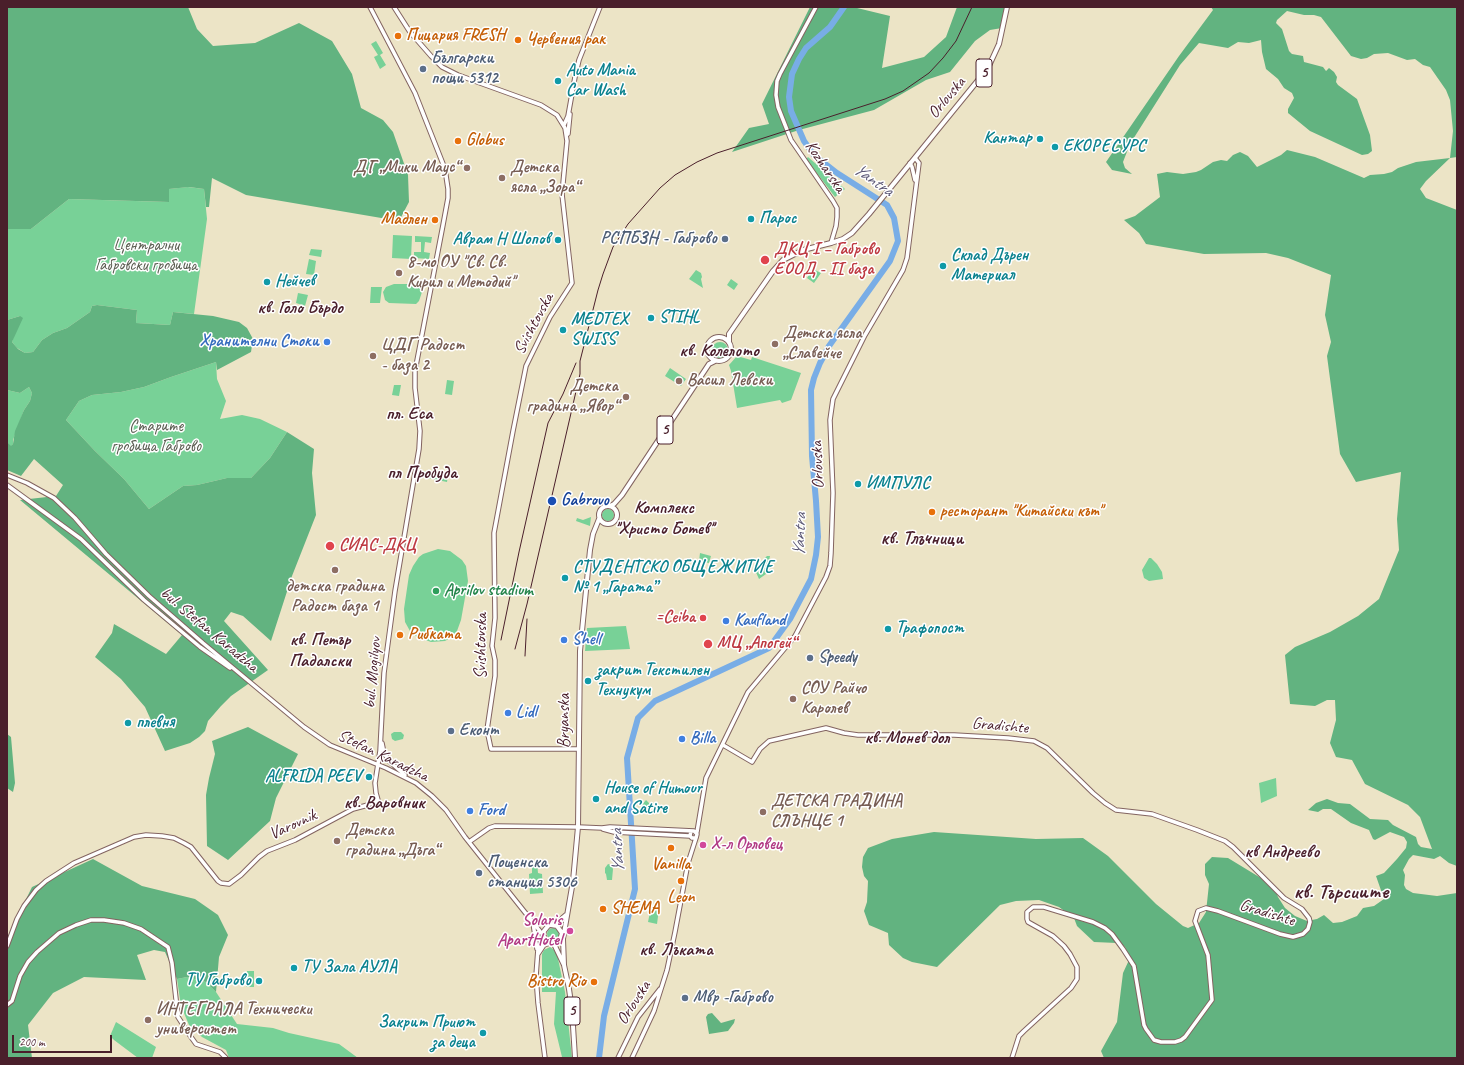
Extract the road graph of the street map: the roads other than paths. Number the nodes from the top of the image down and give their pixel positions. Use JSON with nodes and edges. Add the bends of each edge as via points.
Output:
{"nodes":[{"id":1,"x":370,"y":7,"type":"edge"},
{"id":2,"x":394,"y":7,"type":"edge"},
{"id":3,"x":600,"y":7,"type":"edge"},
{"id":4,"x":816,"y":7,"type":"edge"},
{"id":5,"x":1007,"y":7,"type":"edge"},
{"id":6,"x":572,"y":94,"type":"junction"},
{"id":7,"x":564,"y":125,"type":"junction"},
{"id":8,"x":567,"y":141,"type":"junction"},
{"id":9,"x":915,"y":158,"type":"junction"},
{"id":10,"x":910,"y":163,"type":"junction"},
{"id":11,"x":916,"y":181,"type":"junction"},
{"id":12,"x":830,"y":244,"type":"junction"},
{"id":13,"x":729,"y":334,"type":"junction"},
{"id":14,"x":720,"y":337,"type":"junction"},
{"id":15,"x":729,"y":342,"type":"junction"},
{"id":16,"x":707,"y":354,"type":"junction"},
{"id":17,"x":715,"y":361,"type":"junction"},
{"id":18,"x":709,"y":364,"type":"junction"},
{"id":19,"x":7,"y":475,"type":"edge"},
{"id":20,"x":7,"y":485,"type":"edge"},
{"id":21,"x":622,"y":495,"type":"junction"},
{"id":22,"x":610,"y":506,"type":"junction"},
{"id":23,"x":617,"y":512,"type":"junction"},
{"id":24,"x":599,"y":520,"type":"junction"},
{"id":25,"x":606,"y":524,"type":"junction"},
{"id":26,"x":595,"y":531,"type":"junction"},
{"id":27,"x":100,"y":547,"type":"junction"},
{"id":28,"x":95,"y":552,"type":"junction"},
{"id":29,"x":259,"y":689,"type":"junction"},
{"id":30,"x":380,"y":737,"type":"junction"},
{"id":31,"x":723,"y":745,"type":"junction"},
{"id":32,"x":578,"y":748,"type":"junction"},
{"id":33,"x":378,"y":764,"type":"junction"},
{"id":34,"x":416,"y":783,"type":"junction"},
{"id":35,"x":378,"y":800,"type":"joint"},
{"id":36,"x":578,"y":827,"type":"junction"},
{"id":37,"x":617,"y":830,"type":"junction"},
{"id":38,"x":693,"y":834,"type":"junction"},
{"id":39,"x":469,"y":842,"type":"junction"},
{"id":40,"x":567,"y":914,"type":"junction"},
{"id":41,"x":533,"y":920,"type":"junction"},
{"id":42,"x":549,"y":926,"type":"junction"},
{"id":43,"x":562,"y":933,"type":"junction"},
{"id":44,"x":544,"y":936,"type":"junction"},
{"id":45,"x":561,"y":938,"type":"junction"},
{"id":46,"x":552,"y":943,"type":"junction"},
{"id":47,"x":7,"y":946,"type":"edge"},
{"id":48,"x":538,"y":949,"type":"junction"},
{"id":49,"x":538,"y":954,"type":"junction"},
{"id":50,"x":562,"y":959,"type":"junction"},
{"id":51,"x":564,"y":965,"type":"junction"},
{"id":52,"x":661,"y":987,"type":"junction"},
{"id":53,"x":650,"y":1001,"type":"junction"},
{"id":54,"x":656,"y":1003,"type":"junction"},
{"id":55,"x":7,"y":1005,"type":"edge"},
{"id":56,"x":226,"y":1058,"type":"edge"},
{"id":57,"x":545,"y":1058,"type":"edge"},
{"id":58,"x":576,"y":1058,"type":"edge"},
{"id":59,"x":618,"y":1058,"type":"edge"},
{"id":60,"x":632,"y":1058,"type":"edge"},
{"id":61,"x":1012,"y":1058,"type":"edge"}],
"edges":[{"from":1,"to":30,"type":"street","name":"bul. Mogilyov","via":[[415,93],[442,163],[448,189],[444,225],[415,371],[419,449],[391,618]]},
{"from":2,"to":7,"type":"street","via":[[410,32],[442,67],[541,105],[553,112]]},
{"from":3,"to":6,"type":"street","via":[[580,60]]},
{"from":4,"to":12,"type":"street","name":"Kozharska","via":[[777,81],[776,95],[778,108],[791,140],[835,204],[837,216]]},
{"from":5,"to":9,"type":"main road","name":"Orlovska","number":"5","via":[[1000,44],[988,68]]},
{"from":6,"to":7,"type":"street"},
{"from":6,"to":8,"type":"street"},
{"from":7,"to":8,"type":"street","name":"Svishtovska"},
{"from":8,"to":32,"type":"street","name":"Svishtovska","via":[[562,194],[572,283],[550,317],[526,366],[494,533],[495,618],[492,646],[495,676],[487,730],[492,749]]},
{"from":9,"to":10,"type":"main road","name":"Orlovska","number":"5"},
{"from":9,"to":11,"type":"street","name":"Orlovska","via":[[919,163]]},
{"from":10,"to":11,"type":"street","name":"Orlovska"},
{"from":10,"to":12,"type":"main road","number":"5","via":[[869,214],[847,236]]},
{"from":11,"to":31,"type":"street","name":"Orlovska","via":[[907,258],[903,270],[865,335],[833,399],[830,420],[833,493],[830,566],[795,636],[748,692]]},
{"from":12,"to":13,"type":"main road","number":"5","via":[[803,250],[783,260]]},
{"from":13,"to":14,"type":"main road"},
{"from":13,"to":15,"type":"main road","number":"5"},
{"from":14,"to":15,"type":"main road"},
{"from":14,"to":16,"type":"main road","via":[[709,342],[706,347]]},
{"from":15,"to":17,"type":"main road","number":"5","via":[[729,356],[723,361]]},
{"from":16,"to":17,"type":"main road"},
{"from":16,"to":18,"type":"main road"},
{"from":17,"to":18,"type":"main road","number":"5"},
{"from":18,"to":21,"type":"main road","number":"5"},
{"from":19,"to":27,"type":"street","name":"bul. Stefan Karadzha","via":[[28,483],[54,498]]},
{"from":20,"to":28,"type":"street","name":"bul. Stefan Karadzha","via":[[69,529]]},
{"from":21,"to":22,"type":"main road","number":"5"},
{"from":21,"to":23,"type":"main road","number":"5"},
{"from":22,"to":23,"type":"main road"},
{"from":22,"to":24,"type":"main road","number":"5","via":[[601,509]]},
{"from":23,"to":25,"type":"main road","number":"5","via":[[615,522]]},
{"from":24,"to":25,"type":"main road"},
{"from":24,"to":26,"type":"main road","name":"Bryanska","number":"5"},
{"from":25,"to":26,"type":"main road","number":"5"},
{"from":26,"to":32,"type":"main road","name":"Bryanska","number":"5","via":[[590,550],[580,651]]},
{"from":27,"to":28,"type":"street"},
{"from":27,"to":29,"type":"street","name":"bul. Stefan Karadzha","via":[[149,596]]},
{"from":28,"to":29,"type":"street","name":"bul. Stefan Karadzha","via":[[144,600],[194,642]]},
{"from":29,"to":33,"type":"street","name":"Stefan Karadzha","via":[[322,740]]},
{"from":30,"to":33,"type":"street","name":"bul. Mogilyov"},
{"from":30,"to":34,"type":"street","via":[[384,753],[390,762]]},
{"from":31,"to":38,"type":"street","name":"Orlovska","via":[[706,778],[697,827]]},
{"from":31,"to":61,"type":"street","name":"Gradishte","via":[[752,762],[769,741],[826,728],[858,735],[954,735],[1034,742],[1047,748],[1105,804],[1116,810],[1152,814],[1225,841],[1284,898],[1302,909],[1309,918],[1306,932],[1293,937],[1218,911],[1206,908],[1198,911],[1195,921],[1208,955],[1212,1000],[1185,1037],[1174,1042],[1161,1042],[1154,1040],[1144,1025],[1134,966],[1112,934],[1093,922],[1044,906],[1033,907],[1027,912],[1028,922],[1053,936],[1064,946],[1076,967],[1077,979],[1071,988],[1024,1031],[1017,1041]]},
{"from":32,"to":36,"type":"main road","name":"Bryanska","number":"5"},
{"from":33,"to":34,"type":"street","name":"Stefan Karadzha"},
{"from":33,"to":35,"type":"street","name":"bul. Mogilyov","via":[[375,783]]},
{"from":34,"to":39,"type":"street","name":"Stefan Karadzha","via":[[438,801]]},
{"from":35,"to":47,"type":"street","name":"Varovnik","via":[[353,809],[295,840],[267,851],[241,875],[226,884],[214,877],[188,845],[168,837],[134,837],[74,863],[56,873],[36,890],[17,919]]},
{"from":36,"to":37,"type":"street","via":[[602,828],[610,832]]},
{"from":36,"to":39,"type":"street","via":[[495,826]]},
{"from":36,"to":40,"type":"main road","name":"Bryanska","number":"5"},
{"from":37,"to":38,"type":"street"},
{"from":37,"to":38,"type":"street","via":[[643,829]]},
{"from":38,"to":52,"type":"street","name":"Orlovska","via":[[670,956]]},
{"from":39,"to":41,"type":"street","name":"Stefan Karadzha"},
{"from":40,"to":42,"type":"main road"},
{"from":40,"to":43,"type":"main road"},
{"from":40,"to":51,"type":"main road","name":"Bryanska","number":"5","via":[[563,943]]},
{"from":41,"to":42,"type":"street","via":[[539,925]]},
{"from":41,"to":44,"type":"street","name":"Stefan Karadzha"},
{"from":41,"to":48,"type":"street"},
{"from":42,"to":43,"type":"main road","via":[[557,926]]},
{"from":42,"to":44,"type":"main road"},
{"from":43,"to":45,"type":"main road"},
{"from":44,"to":46,"type":"main road","number":"5"},
{"from":44,"to":48,"type":"street"},
{"from":45,"to":46,"type":"main road","via":[[558,942]]},
{"from":45,"to":50,"type":"main road"},
{"from":46,"to":49,"type":"street","via":[[544,945]]},
{"from":46,"to":50,"type":"main road","number":"5"},
{"from":48,"to":49,"type":"street"},
{"from":49,"to":57,"type":"street","via":[[537,997]]},
{"from":50,"to":51,"type":"main road","name":"Bryanska","number":"5"},
{"from":51,"to":58,"type":"main road","name":"Bryanska","number":"5","via":[[572,1010]]},
{"from":52,"to":53,"type":"street","name":"Orlovska"},
{"from":52,"to":54,"type":"street"},
{"from":53,"to":54,"type":"street"},
{"from":53,"to":59,"type":"street","name":"Orlovska"},
{"from":54,"to":60,"type":"street"},
{"from":55,"to":56,"type":"street","via":[[12,1001],[20,976],[28,962],[59,934],[91,920],[117,922],[141,929],[168,947],[178,1017],[196,1044],[219,1051]]}]}
